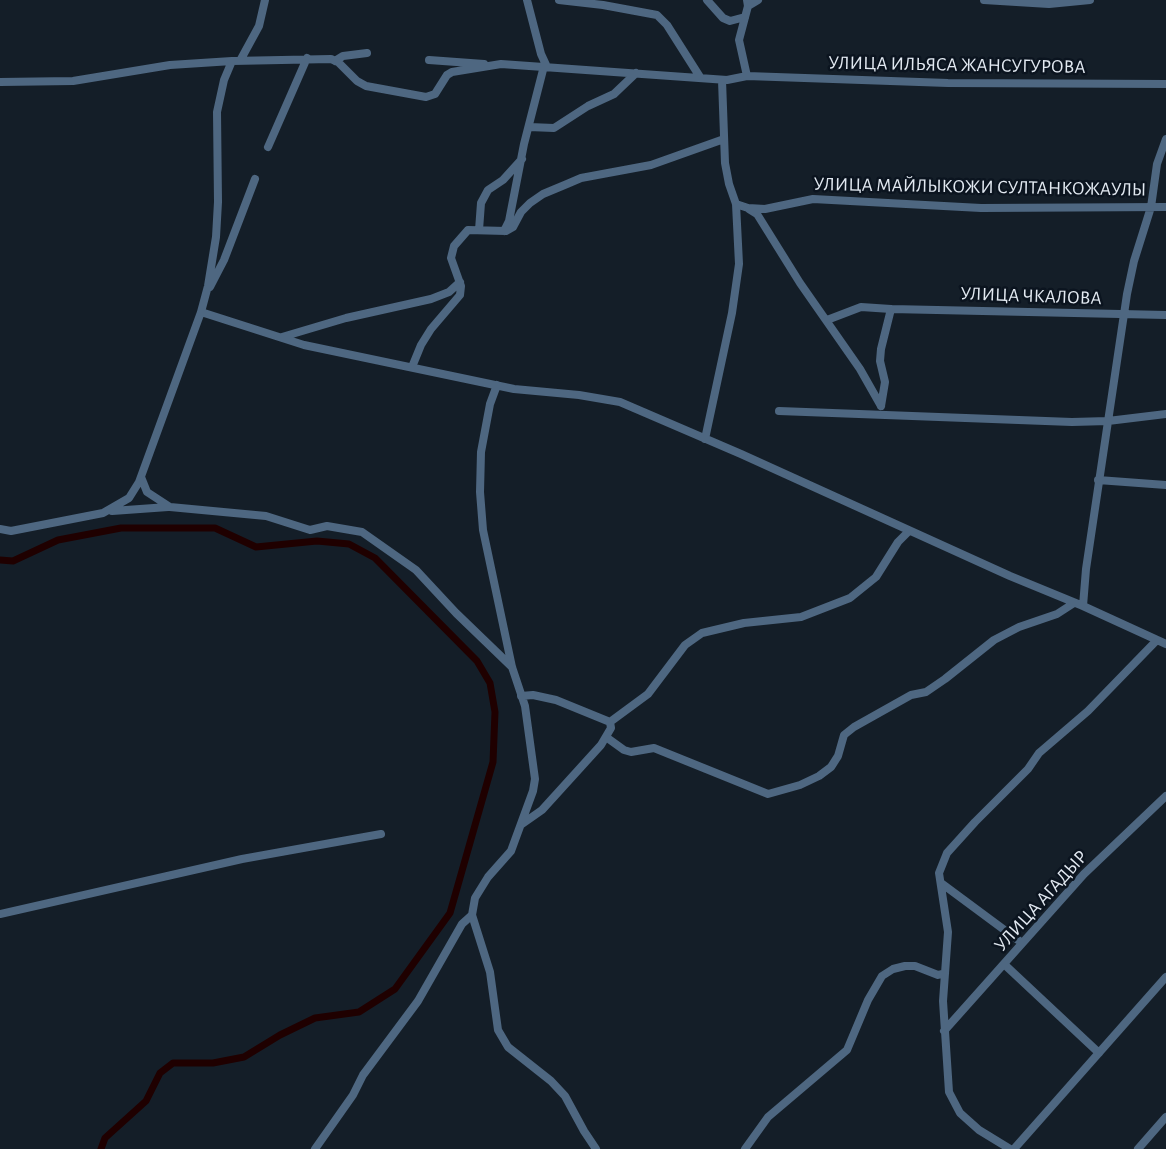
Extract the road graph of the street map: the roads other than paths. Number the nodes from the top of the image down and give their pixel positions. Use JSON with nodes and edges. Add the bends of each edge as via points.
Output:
{"nodes":[{"id":1,"x":265,"y":0,"type":"edge"},
{"id":2,"x":527,"y":0,"type":"edge"},
{"id":3,"x":559,"y":0,"type":"edge"},
{"id":4,"x":708,"y":0,"type":"edge"},
{"id":5,"x":758,"y":0,"type":"edge"},
{"id":6,"x":984,"y":0,"type":"edge"},
{"id":7,"x":1090,"y":0,"type":"edge"},
{"id":8,"x":748,"y":3,"type":"edge"},
{"id":9,"x":745,"y":17,"type":"junction"},
{"id":10,"x":367,"y":53,"type":"dead end"},
{"id":11,"x":307,"y":58,"type":"junction"},
{"id":12,"x":241,"y":59,"type":"junction"},
{"id":13,"x":335,"y":60,"type":"junction"},
{"id":14,"x":429,"y":60,"type":"dead end"},
{"id":15,"x":232,"y":61,"type":"junction"},
{"id":16,"x":494,"y":65,"type":"junction"},
{"id":17,"x":545,"y":66,"type":"junction"},
{"id":18,"x":636,"y":73,"type":"junction"},
{"id":19,"x":747,"y":76,"type":"junction"},
{"id":20,"x":700,"y":77,"type":"junction"},
{"id":21,"x":722,"y":80,"type":"junction"},
{"id":22,"x":0,"y":82,"type":"edge"},
{"id":23,"x":1166,"y":84,"type":"edge"},
{"id":24,"x":528,"y":127,"type":"junction"},
{"id":25,"x":724,"y":139,"type":"junction"},
{"id":26,"x":1166,"y":139,"type":"edge"},
{"id":27,"x":268,"y":147,"type":"dead end"},
{"id":28,"x":522,"y":159,"type":"junction"},
{"id":29,"x":255,"y":179,"type":"dead end"},
{"id":30,"x":736,"y":204,"type":"junction"},
{"id":31,"x":1151,"y":207,"type":"junction"},
{"id":32,"x":1166,"y":207,"type":"edge"},
{"id":33,"x":748,"y":208,"type":"junction"},
{"id":34,"x":479,"y":230,"type":"junction"},
{"id":35,"x":504,"y":231,"type":"junction"},
{"id":36,"x":460,"y":282,"type":"junction"},
{"id":37,"x":205,"y":297,"type":"junction"},
{"id":38,"x":893,"y":309,"type":"junction"},
{"id":39,"x":201,"y":312,"type":"junction"},
{"id":40,"x":1125,"y":315,"type":"junction"},
{"id":41,"x":1166,"y":315,"type":"edge"},
{"id":42,"x":827,"y":320,"type":"junction"},
{"id":43,"x":281,"y":337,"type":"junction"},
{"id":44,"x":412,"y":367,"type":"junction"},
{"id":45,"x":497,"y":385,"type":"junction"},
{"id":46,"x":881,"y":406,"type":"junction"},
{"id":47,"x":780,"y":411,"type":"dead end"},
{"id":48,"x":1166,"y":414,"type":"edge"},
{"id":49,"x":883,"y":415,"type":"junction"},
{"id":50,"x":1108,"y":421,"type":"junction"},
{"id":51,"x":705,"y":438,"type":"junction"},
{"id":52,"x":141,"y":477,"type":"junction"},
{"id":53,"x":1098,"y":480,"type":"junction"},
{"id":54,"x":1166,"y":485,"type":"edge"},
{"id":55,"x":170,"y":507,"type":"junction"},
{"id":56,"x":108,"y":511,"type":"junction"},
{"id":57,"x":0,"y":529,"type":"edge"},
{"id":58,"x":909,"y":531,"type":"junction"},
{"id":59,"x":1074,"y":603,"type":"junction"},
{"id":60,"x":1083,"y":606,"type":"junction"},
{"id":61,"x":1157,"y":640,"type":"junction"},
{"id":62,"x":1166,"y":644,"type":"edge"},
{"id":63,"x":512,"y":667,"type":"junction"},
{"id":64,"x":521,"y":696,"type":"junction"},
{"id":65,"x":610,"y":722,"type":"junction"},
{"id":66,"x":606,"y":737,"type":"junction"},
{"id":67,"x":1166,"y":796,"type":"edge"},
{"id":68,"x":522,"y":824,"type":"junction"},
{"id":69,"x":381,"y":834,"type":"dead end"},
{"id":70,"x":941,"y":883,"type":"junction"},
{"id":71,"x":0,"y":914,"type":"edge"},
{"id":72,"x":472,"y":914,"type":"junction"},
{"id":73,"x":1022,"y":943,"type":"junction"},
{"id":74,"x":1005,"y":965,"type":"junction"},
{"id":75,"x":944,"y":973,"type":"junction"},
{"id":76,"x":1166,"y":977,"type":"edge"},
{"id":77,"x":944,"y":1031,"type":"junction"},
{"id":78,"x":1099,"y":1053,"type":"junction"},
{"id":79,"x":1166,"y":1117,"type":"edge"},
{"id":80,"x":314,"y":1149,"type":"edge"},
{"id":81,"x":596,"y":1149,"type":"edge"},
{"id":82,"x":745,"y":1149,"type":"edge"},
{"id":83,"x":1012,"y":1149,"type":"edge"},
{"id":84,"x":1138,"y":1149,"type":"edge"}],
"edges":[{"from":1,"to":12,"type":"street","via":[[259,26]]},
{"from":2,"to":17,"type":"street"},
{"from":3,"to":20,"type":"street","via":[[657,15]]},
{"from":4,"to":9,"type":"street","via":[[723,18],[730,21]]},
{"from":5,"to":8,"type":"street"},
{"from":6,"to":7,"type":"street","via":[[1049,4]]},
{"from":8,"to":9,"type":"street"},
{"from":9,"to":19,"type":"street","via":[[739,40]]},
{"from":10,"to":13,"type":"street"},
{"from":11,"to":12,"type":"street"},
{"from":11,"to":13,"type":"street"},
{"from":11,"to":27,"type":"street"},
{"from":12,"to":15,"type":"street"},
{"from":13,"to":16,"type":"street","via":[[366,86],[426,97],[435,94],[452,72]]},
{"from":14,"to":16,"type":"street"},
{"from":15,"to":22,"type":"street","via":[[170,65],[73,82]]},
{"from":15,"to":37,"type":"street","via":[[217,112],[216,237]]},
{"from":16,"to":17,"type":"street","name":"УЛИЦА ИЛЬЯСА ЖАНСУГУРОВА"},
{"from":17,"to":18,"type":"street","name":"УЛИЦА ИЛЬЯСА ЖАНСУГУРОВА"},
{"from":17,"to":24,"type":"street"},
{"from":18,"to":20,"type":"street","name":"УЛИЦА ИЛЬЯСА ЖАНСУГУРОВА"},
{"from":18,"to":24,"type":"street","via":[[614,94],[554,128]]},
{"from":19,"to":21,"type":"street","name":"УЛИЦА ИЛЬЯСА ЖАНСУГУРОВА"},
{"from":19,"to":23,"type":"street","name":"УЛИЦА ИЛЬЯСА ЖАНСУГУРОВА","via":[[948,83]]},
{"from":20,"to":21,"type":"street","name":"УЛИЦА ИЛЬЯСА ЖАНСУГУРОВА"},
{"from":21,"to":25,"type":"street"},
{"from":24,"to":28,"type":"street"},
{"from":25,"to":30,"type":"street","via":[[728,184]]},
{"from":25,"to":35,"type":"street","via":[[651,165],[581,178],[530,203],[513,227]]},
{"from":26,"to":31,"type":"street"},
{"from":28,"to":34,"type":"street","via":[[503,180],[488,190],[481,203]]},
{"from":28,"to":35,"type":"street"},
{"from":29,"to":37,"type":"street","via":[[224,260]]},
{"from":30,"to":33,"type":"street","name":"УЛИЦА МАЙЛЫКОЖИ СУЛТАНКОЖАУЛЫ"},
{"from":30,"to":51,"type":"street","via":[[739,264],[732,313]]},
{"from":31,"to":32,"type":"street","name":"УЛИЦА МАЙЛЫКОЖИ СУЛТАНКОЖАУЛЫ"},
{"from":31,"to":33,"type":"street","name":"УЛИЦА МАЙЛЫКОЖИ СУЛТАНКОЖАУЛЫ","via":[[981,208],[813,199],[765,209]]},
{"from":31,"to":40,"type":"street","via":[[1134,261]]},
{"from":33,"to":42,"type":"street","via":[[757,214]]},
{"from":34,"to":35,"type":"street"},
{"from":34,"to":36,"type":"street","via":[[468,230],[454,246],[451,258]]},
{"from":36,"to":43,"type":"street","via":[[449,292],[431,299]]},
{"from":36,"to":44,"type":"street","via":[[458,301],[431,329]]},
{"from":37,"to":39,"type":"street"},
{"from":38,"to":40,"type":"street","name":"УЛИЦА ЧКАЛОВА"},
{"from":38,"to":42,"type":"street","name":"УЛИЦА ЧКАЛОВА","via":[[861,307]]},
{"from":38,"to":46,"type":"street","via":[[881,349],[885,382]]},
{"from":39,"to":43,"type":"street"},
{"from":39,"to":52,"type":"street"},
{"from":40,"to":41,"type":"street","name":"УЛИЦА ЧКАЛОВА"},
{"from":40,"to":50,"type":"street"},
{"from":42,"to":46,"type":"street"},
{"from":43,"to":44,"type":"street","via":[[304,345]]},
{"from":44,"to":45,"type":"street"},
{"from":45,"to":51,"type":"street","via":[[608,399]]},
{"from":45,"to":63,"type":"street","via":[[481,452],[480,492],[490,569]]},
{"from":46,"to":49,"type":"street"},
{"from":47,"to":49,"type":"street"},
{"from":48,"to":50,"type":"street"},
{"from":49,"to":50,"type":"street"},
{"from":50,"to":53,"type":"street"},
{"from":51,"to":58,"type":"street"},
{"from":52,"to":55,"type":"street","via":[[147,492]]},
{"from":52,"to":56,"type":"street","via":[[129,498]]},
{"from":53,"to":54,"type":"street"},
{"from":53,"to":60,"type":"street"},
{"from":55,"to":56,"type":"street"},
{"from":55,"to":63,"type":"street","via":[[266,516],[310,530],[327,526],[362,532],[416,570]]},
{"from":56,"to":57,"type":"street","via":[[21,530]]},
{"from":58,"to":59,"type":"street"},
{"from":58,"to":65,"type":"street","via":[[898,542],[876,577],[850,598],[801,617],[744,623],[702,633],[686,645],[648,694]]},
{"from":59,"to":60,"type":"street"},
{"from":59,"to":66,"type":"street","via":[[1057,614],[994,640],[926,692],[903,700],[854,727],[844,736],[831,767],[800,785],[768,794],[654,748],[624,750]]},
{"from":60,"to":61,"type":"street"},
{"from":61,"to":62,"type":"street"},
{"from":61,"to":70,"type":"street","via":[[1088,711],[1039,753],[1028,769],[946,853],[939,873]]},
{"from":63,"to":64,"type":"street"},
{"from":64,"to":65,"type":"street","via":[[556,700]]},
{"from":64,"to":68,"type":"street","via":[[527,716],[535,779]]},
{"from":65,"to":66,"type":"street","via":[[611,728]]},
{"from":66,"to":68,"type":"street","via":[[542,810]]},
{"from":67,"to":73,"type":"street","name":"УЛИЦА АГАДЫР","via":[[1084,874]]},
{"from":68,"to":72,"type":"street","via":[[511,851],[475,898]]},
{"from":69,"to":71,"type":"street","via":[[242,859]]},
{"from":70,"to":73,"type":"street"},
{"from":70,"to":75,"type":"street","via":[[948,932]]},
{"from":72,"to":80,"type":"street","via":[[462,924],[418,1000]]},
{"from":72,"to":81,"type":"street","via":[[490,972],[498,1030],[508,1047],[565,1096]]},
{"from":73,"to":74,"type":"street","name":"УЛИЦА АГАДЫР"},
{"from":74,"to":77,"type":"street","name":"УЛИЦА АГАДЫР"},
{"from":74,"to":78,"type":"street"},
{"from":75,"to":77,"type":"street"},
{"from":75,"to":82,"type":"street","via":[[938,975],[915,966],[905,966],[882,976],[847,1050],[768,1117]]},
{"from":76,"to":78,"type":"street"},
{"from":77,"to":83,"type":"street","via":[[949,1092],[960,1114],[979,1130]]},
{"from":78,"to":83,"type":"street"},
{"from":79,"to":84,"type":"street"}]}
